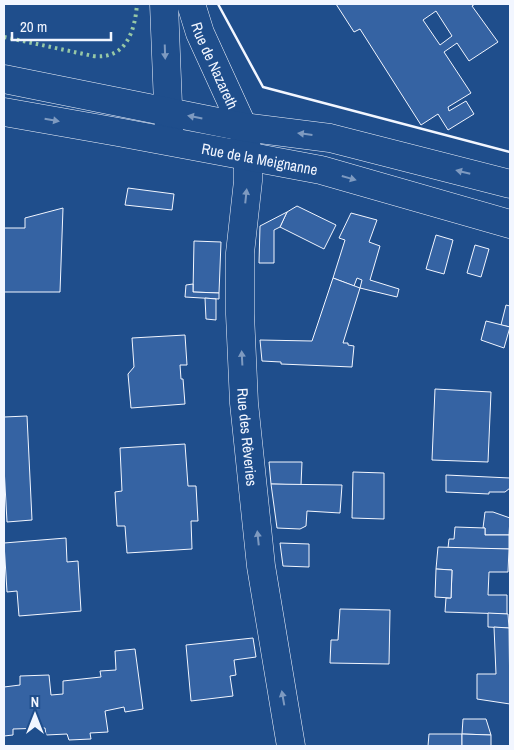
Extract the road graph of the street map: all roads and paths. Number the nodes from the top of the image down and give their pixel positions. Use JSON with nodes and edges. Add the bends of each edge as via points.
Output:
{"nodes":[{"id":1,"x":164,"y":4,"type":"edge"},
{"id":2,"x":191,"y":4,"type":"edge"},
{"id":3,"x":4,"y":80,"type":"edge"},
{"id":4,"x":4,"y":112,"type":"edge"},
{"id":5,"x":168,"y":112,"type":"junction"},
{"id":6,"x":243,"y":127,"type":"junction"},
{"id":7,"x":169,"y":142,"type":"junction"},
{"id":8,"x":248,"y":155,"type":"junction"},
{"id":9,"x":510,"y":184,"type":"edge"},
{"id":10,"x":510,"y":224,"type":"edge"},
{"id":11,"x":291,"y":746,"type":"edge"}],
"edges":[{"from":1,"to":5,"type":"street","one_way":true},
{"from":2,"to":6,"type":"street","name":"Rue de Nazareth","via":[[200,33]]},
{"from":3,"to":5,"type":"street","name":"Rue de la Meignanne"},
{"from":4,"to":7,"type":"street","name":"Rue de la Meignanne","one_way":true},
{"from":6,"to":5,"type":"street","name":"Rue de la Meignanne","one_way":true},
{"from":5,"to":7,"type":"street"},
{"from":6,"to":8,"type":"street","name":"Rue des Rêveries"},
{"from":9,"to":6,"type":"street","name":"Rue de la Meignanne","one_way":true,"via":[[330,138]]},
{"from":7,"to":8,"type":"street","name":"Rue de la Meignanne"},
{"from":8,"to":10,"type":"street","name":"Rue de la Meignanne","one_way":true,"via":[[321,170]]},
{"from":11,"to":8,"type":"street","name":"Rue des Rêveries","one_way":true,"via":[[261,566],[244,403],[240,253]]}]}
